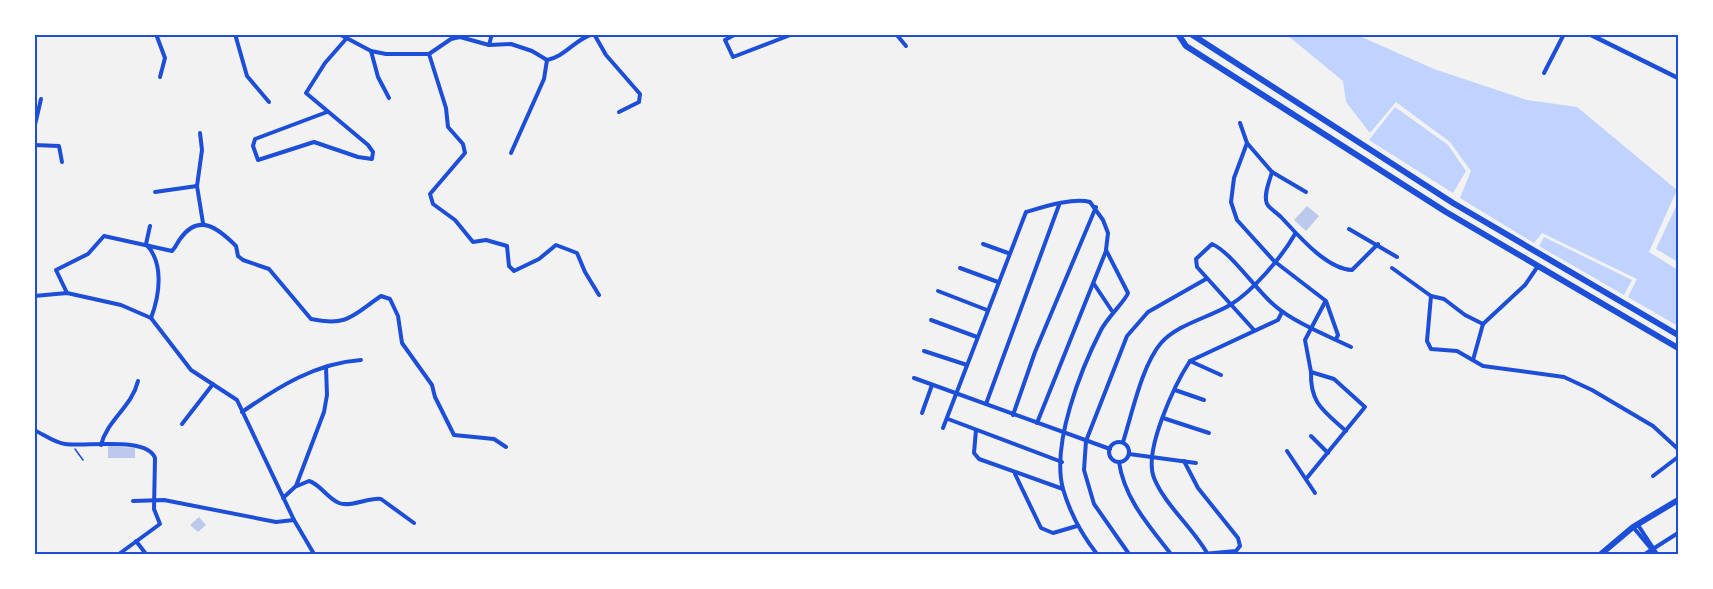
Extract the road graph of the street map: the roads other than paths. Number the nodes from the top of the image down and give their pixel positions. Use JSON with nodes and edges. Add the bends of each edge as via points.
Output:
{"nodes":[{"id":1,"x":156,"y":34,"type":"edge"},
{"id":2,"x":235,"y":34,"type":"edge"},
{"id":3,"x":339,"y":34,"type":"edge"},
{"id":4,"x":492,"y":34,"type":"edge"},
{"id":5,"x":736,"y":34,"type":"edge"},
{"id":6,"x":793,"y":34,"type":"edge"},
{"id":7,"x":896,"y":34,"type":"edge"},
{"id":8,"x":1178,"y":34,"type":"edge"},
{"id":9,"x":1191,"y":34,"type":"edge"},
{"id":10,"x":1564,"y":34,"type":"edge"},
{"id":11,"x":1589,"y":34,"type":"edge"},
{"id":12,"x":591,"y":35,"type":"edge"},
{"id":13,"x":346,"y":39,"type":"junction"},
{"id":14,"x":489,"y":45,"type":"junction"},
{"id":15,"x":906,"y":46,"type":"dead end"},
{"id":16,"x":370,"y":51,"type":"junction"},
{"id":17,"x":429,"y":54,"type":"junction"},
{"id":18,"x":547,"y":60,"type":"junction"},
{"id":19,"x":1545,"y":73,"type":"dead end"},
{"id":20,"x":160,"y":77,"type":"dead end"},
{"id":21,"x":1678,"y":78,"type":"edge"},
{"id":22,"x":388,"y":98,"type":"dead end"},
{"id":23,"x":41,"y":99,"type":"dead end"},
{"id":24,"x":269,"y":102,"type":"dead end"},
{"id":25,"x":327,"y":112,"type":"junction"},
{"id":26,"x":619,"y":112,"type":"dead end"},
{"id":27,"x":1240,"y":123,"type":"dead end"},
{"id":28,"x":34,"y":129,"type":"edge"},
{"id":29,"x":200,"y":133,"type":"dead end"},
{"id":30,"x":1247,"y":142,"type":"junction"},
{"id":31,"x":34,"y":145,"type":"edge"},
{"id":32,"x":511,"y":153,"type":"dead end"},
{"id":33,"x":62,"y":162,"type":"dead end"},
{"id":34,"x":1402,"y":171,"type":"junction"},
{"id":35,"x":1272,"y":172,"type":"junction"},
{"id":36,"x":1396,"y":180,"type":"junction"},
{"id":37,"x":197,"y":186,"type":"junction"},
{"id":38,"x":155,"y":192,"type":"dead end"},
{"id":39,"x":1306,"y":192,"type":"dead end"},
{"id":40,"x":1059,"y":206,"type":"junction"},
{"id":41,"x":1096,"y":207,"type":"junction"},
{"id":42,"x":203,"y":224,"type":"junction"},
{"id":43,"x":150,"y":226,"type":"dead end"},
{"id":44,"x":1349,"y":229,"type":"dead end"},
{"id":45,"x":1295,"y":234,"type":"junction"},
{"id":46,"x":146,"y":244,"type":"junction"},
{"id":47,"x":983,"y":244,"type":"dead end"},
{"id":48,"x":1378,"y":244,"type":"junction"},
{"id":49,"x":1106,"y":250,"type":"junction"},
{"id":50,"x":1008,"y":253,"type":"junction"},
{"id":51,"x":1397,"y":257,"type":"dead end"},
{"id":52,"x":1274,"y":261,"type":"junction"},
{"id":53,"x":1538,"y":266,"type":"junction"},
{"id":54,"x":960,"y":268,"type":"dead end"},
{"id":55,"x":1392,"y":268,"type":"dead end"},
{"id":56,"x":1206,"y":279,"type":"junction"},
{"id":57,"x":998,"y":282,"type":"junction"},
{"id":58,"x":1094,"y":284,"type":"junction"},
{"id":59,"x":1253,"y":286,"type":"junction"},
{"id":60,"x":938,"y":291,"type":"dead end"},
{"id":61,"x":67,"y":293,"type":"junction"},
{"id":62,"x":599,"y":295,"type":"dead end"},
{"id":63,"x":34,"y":296,"type":"edge"},
{"id":64,"x":1431,"y":296,"type":"junction"},
{"id":65,"x":1326,"y":301,"type":"junction"},
{"id":66,"x":1229,"y":306,"type":"junction"},
{"id":67,"x":987,"y":310,"type":"junction"},
{"id":68,"x":1112,"y":311,"type":"junction"},
{"id":69,"x":1282,"y":312,"type":"junction"},
{"id":70,"x":151,"y":318,"type":"junction"},
{"id":71,"x":931,"y":320,"type":"dead end"},
{"id":72,"x":1483,"y":324,"type":"junction"},
{"id":73,"x":1312,"y":326,"type":"junction"},
{"id":74,"x":1254,"y":330,"type":"junction"},
{"id":75,"x":1678,"y":335,"type":"edge"},
{"id":76,"x":977,"y":337,"type":"junction"},
{"id":77,"x":1336,"y":339,"type":"junction"},
{"id":78,"x":1351,"y":347,"type":"dead end"},
{"id":79,"x":1678,"y":348,"type":"edge"},
{"id":80,"x":924,"y":351,"type":"dead end"},
{"id":81,"x":361,"y":360,"type":"dead end"},
{"id":82,"x":1473,"y":360,"type":"junction"},
{"id":83,"x":1190,"y":361,"type":"junction"},
{"id":84,"x":967,"y":365,"type":"junction"},
{"id":85,"x":326,"y":367,"type":"junction"},
{"id":86,"x":1311,"y":372,"type":"junction"},
{"id":87,"x":1221,"y":375,"type":"dead end"},
{"id":88,"x":914,"y":378,"type":"dead end"},
{"id":89,"x":138,"y":381,"type":"dead end"},
{"id":90,"x":213,"y":384,"type":"junction"},
{"id":91,"x":932,"y":385,"type":"junction"},
{"id":92,"x":1176,"y":390,"type":"junction"},
{"id":93,"x":956,"y":394,"type":"junction"},
{"id":94,"x":1204,"y":400,"type":"dead end"},
{"id":95,"x":986,"y":404,"type":"junction"},
{"id":96,"x":242,"y":412,"type":"junction"},
{"id":97,"x":922,"y":413,"type":"dead end"},
{"id":98,"x":1013,"y":415,"type":"junction"},
{"id":99,"x":1163,"y":418,"type":"junction"},
{"id":100,"x":948,"y":419,"type":"junction"},
{"id":101,"x":1037,"y":423,"type":"junction"},
{"id":102,"x":182,"y":424,"type":"dead end"},
{"id":103,"x":943,"y":428,"type":"dead end"},
{"id":104,"x":34,"y":430,"type":"edge"},
{"id":105,"x":976,"y":430,"type":"junction"},
{"id":106,"x":1347,"y":431,"type":"junction"},
{"id":107,"x":1209,"y":433,"type":"dead end"},
{"id":108,"x":1064,"y":434,"type":"junction"},
{"id":109,"x":1311,"y":436,"type":"dead end"},
{"id":110,"x":1086,"y":441,"type":"junction"},
{"id":111,"x":1123,"y":442,"type":"junction"},
{"id":112,"x":101,"y":445,"type":"junction"},
{"id":113,"x":506,"y":447,"type":"dead end"},
{"id":114,"x":1678,"y":448,"type":"edge"},
{"id":115,"x":1110,"y":449,"type":"junction"},
{"id":116,"x":1287,"y":451,"type":"dead end"},
{"id":117,"x":1328,"y":453,"type":"junction"},
{"id":118,"x":1129,"y":454,"type":"junction"},
{"id":119,"x":1152,"y":456,"type":"junction"},
{"id":120,"x":1678,"y":457,"type":"edge"},
{"id":121,"x":1184,"y":461,"type":"junction"},
{"id":122,"x":1062,"y":462,"type":"junction"},
{"id":123,"x":1119,"y":462,"type":"junction"},
{"id":124,"x":1196,"y":463,"type":"dead end"},
{"id":125,"x":1015,"y":474,"type":"junction"},
{"id":126,"x":1653,"y":476,"type":"dead end"},
{"id":127,"x":1306,"y":479,"type":"junction"},
{"id":128,"x":296,"y":486,"type":"junction"},
{"id":129,"x":1063,"y":489,"type":"junction"},
{"id":130,"x":1316,"y":493,"type":"dead end"},
{"id":131,"x":282,"y":498,"type":"junction"},
{"id":132,"x":155,"y":499,"type":"junction"},
{"id":133,"x":1678,"y":500,"type":"edge"},
{"id":134,"x":133,"y":501,"type":"dead end"},
{"id":135,"x":294,"y":520,"type":"junction"},
{"id":136,"x":414,"y":523,"type":"dead end"},
{"id":137,"x":1077,"y":526,"type":"junction"},
{"id":138,"x":1635,"y":526,"type":"junction"},
{"id":139,"x":1678,"y":533,"type":"edge"},
{"id":140,"x":136,"y":541,"type":"junction"},
{"id":141,"x":1653,"y":549,"type":"junction"},
{"id":142,"x":1205,"y":554,"type":"edge"},
{"id":143,"x":1657,"y":554,"type":"edge"},
{"id":144,"x":119,"y":555,"type":"edge"},
{"id":145,"x":146,"y":555,"type":"edge"},
{"id":146,"x":314,"y":555,"type":"edge"},
{"id":147,"x":1097,"y":555,"type":"edge"},
{"id":148,"x":1129,"y":555,"type":"edge"},
{"id":149,"x":1171,"y":555,"type":"edge"},
{"id":150,"x":1601,"y":555,"type":"edge"},
{"id":151,"x":1645,"y":555,"type":"edge"}],
"edges":[{"from":1,"to":20,"type":"street","via":[[165,58]]},
{"from":2,"to":24,"type":"street","via":[[247,76]]},
{"from":3,"to":13,"type":"street"},
{"from":4,"to":14,"type":"street"},
{"from":5,"to":6,"type":"street","via":[[725,40],[733,57]]},
{"from":7,"to":15,"type":"street"},
{"from":8,"to":36,"type":"main road","via":[[1186,46]]},
{"from":9,"to":34,"type":"main road"},
{"from":10,"to":19,"type":"street"},
{"from":11,"to":21,"type":"street"},
{"from":12,"to":18,"type":"street"},
{"from":12,"to":26,"type":"street","via":[[639,94],[639,102]]},
{"from":13,"to":16,"type":"street"},
{"from":13,"to":25,"type":"street","via":[[307,90],[308,98]]},
{"from":14,"to":17,"type":"street","via":[[456,38]]},
{"from":14,"to":18,"type":"street","via":[[511,44]]},
{"from":16,"to":17,"type":"street","via":[[401,56]]},
{"from":16,"to":22,"type":"street"},
{"from":17,"to":62,"type":"street","via":[[448,127],[465,153],[430,194],[433,204],[455,220],[472,242],[486,240],[507,246],[508,266],[514,271],[556,245],[577,253]]},
{"from":18,"to":32,"type":"street","via":[[544,79]]},
{"from":23,"to":28,"type":"street"},
{"from":25,"to":25,"type":"street","via":[[368,145],[372,159],[314,142],[258,160],[255,139]]},
{"from":27,"to":30,"type":"street"},
{"from":29,"to":37,"type":"street"},
{"from":30,"to":35,"type":"street"},
{"from":30,"to":52,"type":"street","via":[[1234,178],[1231,202],[1237,220]]},
{"from":31,"to":33,"type":"street","via":[[59,146]]},
{"from":34,"to":36,"type":"main road"},
{"from":34,"to":75,"type":"main road"},
{"from":35,"to":39,"type":"street"},
{"from":35,"to":45,"type":"street","via":[[1265,201]]},
{"from":36,"to":53,"type":"main road"},
{"from":37,"to":38,"type":"street"},
{"from":37,"to":42,"type":"street"},
{"from":40,"to":41,"type":"street","via":[[1070,199],[1082,199]]},
{"from":40,"to":50,"type":"street","via":[[1026,212]]},
{"from":40,"to":95,"type":"street"},
{"from":41,"to":49,"type":"street","via":[[1108,233]]},
{"from":41,"to":98,"type":"street"},
{"from":42,"to":46,"type":"street","via":[[181,238],[172,251]]},
{"from":42,"to":113,"type":"street","via":[[210,224],[226,236],[243,260],[269,269],[311,319],[350,320],[381,296],[390,299],[398,315],[402,343],[432,385],[454,435],[494,439]]},
{"from":43,"to":46,"type":"street"},
{"from":44,"to":48,"type":"street"},
{"from":45,"to":48,"type":"street","via":[[1346,270],[1357,267]]},
{"from":45,"to":52,"type":"street"},
{"from":46,"to":61,"type":"street","via":[[109,236],[101,238],[88,254],[56,270]]},
{"from":46,"to":70,"type":"street","via":[[158,265],[157,302]]},
{"from":47,"to":50,"type":"street"},
{"from":48,"to":51,"type":"street"},
{"from":49,"to":58,"type":"street"},
{"from":49,"to":68,"type":"street","via":[[1128,293]]},
{"from":50,"to":57,"type":"street"},
{"from":52,"to":59,"type":"street"},
{"from":52,"to":65,"type":"street"},
{"from":53,"to":72,"type":"street","via":[[1525,285]]},
{"from":53,"to":79,"type":"main road"},
{"from":54,"to":57,"type":"street"},
{"from":55,"to":64,"type":"street"},
{"from":56,"to":59,"type":"street","via":[[1196,259],[1212,244],[1221,248]]},
{"from":56,"to":66,"type":"street"},
{"from":56,"to":110,"type":"street","via":[[1148,312],[1127,336]]},
{"from":57,"to":67,"type":"street"},
{"from":58,"to":68,"type":"street"},
{"from":58,"to":101,"type":"street"},
{"from":59,"to":66,"type":"street"},
{"from":59,"to":69,"type":"street"},
{"from":60,"to":67,"type":"street"},
{"from":61,"to":63,"type":"street"},
{"from":61,"to":70,"type":"street","via":[[121,304]]},
{"from":64,"to":72,"type":"street","via":[[1444,299]]},
{"from":64,"to":82,"type":"street","via":[[1429,347],[1434,351],[1457,351]]},
{"from":65,"to":73,"type":"street"},
{"from":65,"to":77,"type":"street"},
{"from":66,"to":74,"type":"street"},
{"from":66,"to":111,"type":"street","via":[[1174,332],[1160,344],[1149,363]]},
{"from":67,"to":76,"type":"street"},
{"from":68,"to":108,"type":"street","via":[[1076,391]]},
{"from":69,"to":73,"type":"street"},
{"from":69,"to":74,"type":"street","via":[[1278,320]]},
{"from":70,"to":90,"type":"street","via":[[191,370]]},
{"from":71,"to":76,"type":"street"},
{"from":72,"to":82,"type":"street"},
{"from":73,"to":77,"type":"street"},
{"from":73,"to":86,"type":"street","via":[[1305,340]]},
{"from":74,"to":83,"type":"street"},
{"from":76,"to":84,"type":"street"},
{"from":77,"to":78,"type":"street"},
{"from":80,"to":84,"type":"street"},
{"from":81,"to":85,"type":"street"},
{"from":82,"to":114,"type":"street","via":[[1475,364],[1502,370],[1563,377],[1653,426]]},
{"from":83,"to":87,"type":"street"},
{"from":83,"to":92,"type":"street"},
{"from":84,"to":93,"type":"street"},
{"from":85,"to":96,"type":"street","via":[[293,380]]},
{"from":85,"to":128,"type":"street","via":[[324,412]]},
{"from":86,"to":106,"type":"street","via":[[1311,390],[1317,404]]},
{"from":86,"to":106,"type":"street","via":[[1334,379],[1365,407]]},
{"from":88,"to":91,"type":"street"},
{"from":89,"to":112,"type":"street","via":[[134,395],[109,425]]},
{"from":90,"to":96,"type":"street","via":[[236,398]]},
{"from":90,"to":102,"type":"street"},
{"from":91,"to":93,"type":"street"},
{"from":91,"to":97,"type":"street"},
{"from":92,"to":94,"type":"street"},
{"from":92,"to":99,"type":"street"},
{"from":93,"to":95,"type":"street"},
{"from":93,"to":100,"type":"street"},
{"from":95,"to":98,"type":"street"},
{"from":96,"to":131,"type":"street"},
{"from":98,"to":101,"type":"street"},
{"from":99,"to":107,"type":"street"},
{"from":99,"to":119,"type":"street"},
{"from":100,"to":103,"type":"street"},
{"from":100,"to":105,"type":"street"},
{"from":101,"to":108,"type":"street"},
{"from":104,"to":112,"type":"street","via":[[64,444]]},
{"from":105,"to":122,"type":"street"},
{"from":105,"to":125,"type":"street","via":[[974,453],[979,459]]},
{"from":106,"to":117,"type":"street"},
{"from":108,"to":110,"type":"street"},
{"from":108,"to":122,"type":"street"},
{"from":109,"to":117,"type":"street"},
{"from":110,"to":115,"type":"street"},
{"from":110,"to":148,"type":"street","via":[[1084,470],[1094,504]]},
{"from":111,"to":115,"type":"street","via":[[1114,443]]},
{"from":111,"to":118,"type":"street"},
{"from":112,"to":132,"type":"street","via":[[144,447],[153,452]]},
{"from":115,"to":123,"type":"street","via":[[1111,457]]},
{"from":116,"to":127,"type":"street"},
{"from":117,"to":127,"type":"street"},
{"from":118,"to":119,"type":"street"},
{"from":118,"to":123,"type":"street"},
{"from":119,"to":121,"type":"street"},
{"from":119,"to":142,"type":"street","via":[[1154,478]]},
{"from":120,"to":126,"type":"street"},
{"from":121,"to":124,"type":"street"},
{"from":121,"to":142,"type":"street","via":[[1198,488],[1238,538],[1240,546],[1236,551]]},
{"from":122,"to":129,"type":"street"},
{"from":123,"to":149,"type":"street","via":[[1122,480],[1140,514]]},
{"from":125,"to":129,"type":"street"},
{"from":125,"to":137,"type":"street","via":[[1041,528],[1053,533]]},
{"from":127,"to":130,"type":"street"},
{"from":128,"to":131,"type":"street"},
{"from":128,"to":136,"type":"street","via":[[315,483],[340,504],[381,499]]},
{"from":129,"to":137,"type":"street"},
{"from":131,"to":135,"type":"street"},
{"from":132,"to":134,"type":"street"},
{"from":132,"to":135,"type":"street","via":[[276,522]]},
{"from":132,"to":140,"type":"street","via":[[159,524]]},
{"from":133,"to":138,"type":"main road"},
{"from":135,"to":146,"type":"street"},
{"from":137,"to":147,"type":"street"},
{"from":138,"to":141,"type":"street"},
{"from":138,"to":150,"type":"main road"},
{"from":139,"to":141,"type":"street"},
{"from":140,"to":144,"type":"street"},
{"from":140,"to":145,"type":"street"},
{"from":141,"to":143,"type":"street"},
{"from":141,"to":151,"type":"street"}]}
